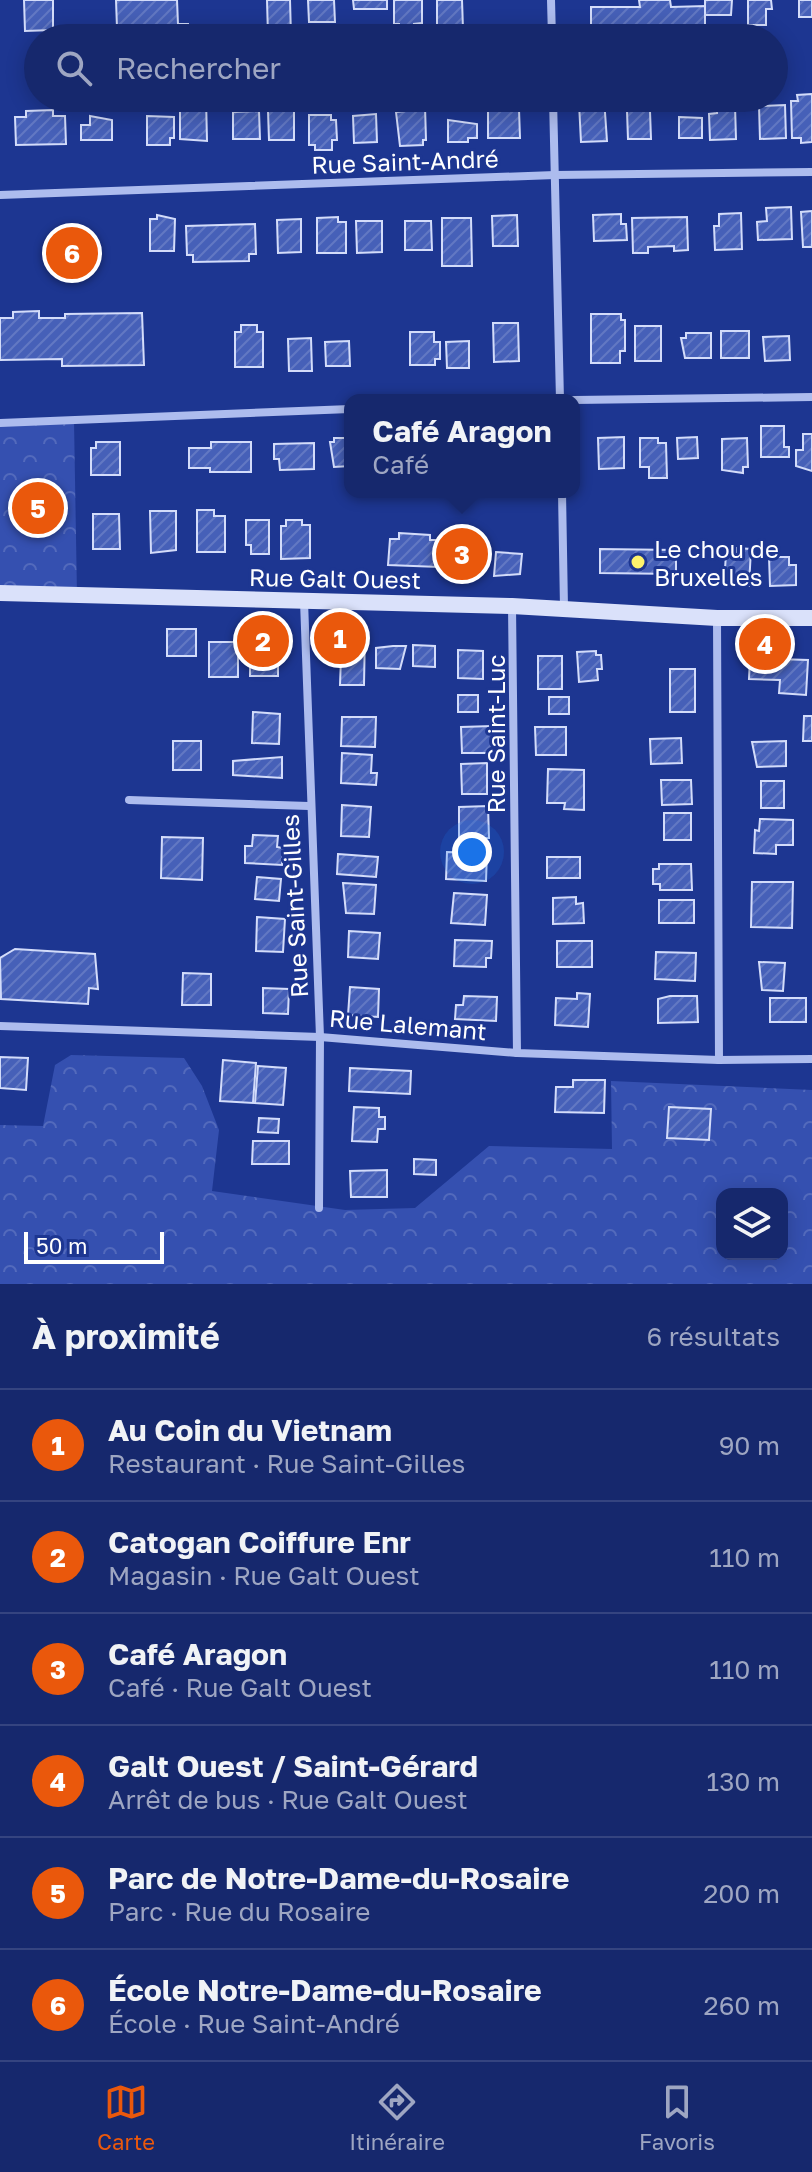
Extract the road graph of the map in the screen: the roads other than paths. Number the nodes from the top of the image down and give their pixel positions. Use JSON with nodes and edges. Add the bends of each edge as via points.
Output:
{"nodes":[{"id":1,"x":551,"y":0,"type":"edge"},
{"id":2,"x":552,"y":24,"type":"edge"},
{"id":3,"x":553,"y":112,"type":"edge"},
{"id":4,"x":812,"y":172,"type":"edge"},
{"id":5,"x":555,"y":175,"type":"junction"},
{"id":6,"x":0,"y":195,"type":"edge"},
{"id":7,"x":560,"y":394,"type":"edge"},
{"id":8,"x":812,"y":397,"type":"edge"},
{"id":9,"x":580,"y":400,"type":"edge"},
{"id":10,"x":344,"y":409,"type":"edge"},
{"id":11,"x":0,"y":423,"type":"edge"},
{"id":12,"x":562,"y":498,"type":"edge"},
{"id":13,"x":0,"y":593,"type":"edge"},
{"id":14,"x":304,"y":601,"type":"junction"},
{"id":15,"x":512,"y":606,"type":"junction"},
{"id":16,"x":564,"y":608,"type":"junction"},
{"id":17,"x":717,"y":618,"type":"junction"},
{"id":18,"x":812,"y":618,"type":"edge"},
{"id":19,"x":129,"y":800,"type":"dead end"},
{"id":20,"x":309,"y":806,"type":"junction"},
{"id":21,"x":0,"y":1026,"type":"edge"},
{"id":22,"x":320,"y":1037,"type":"junction"},
{"id":23,"x":517,"y":1053,"type":"junction"},
{"id":24,"x":812,"y":1059,"type":"edge"},
{"id":25,"x":719,"y":1060,"type":"junction"},
{"id":26,"x":319,"y":1208,"type":"dead end"}],
"edges":[{"from":1,"to":2,"type":"street"},
{"from":3,"to":5,"type":"street"},
{"from":4,"to":5,"type":"street","name":"Rue Saint-André"},
{"from":5,"to":6,"type":"street","name":"Rue Saint-André"},
{"from":5,"to":7,"type":"street"},
{"from":8,"to":9,"type":"street"},
{"from":10,"to":11,"type":"street"},
{"from":12,"to":16,"type":"street"},
{"from":13,"to":14,"type":"main road","name":"Rue Galt Ouest"},
{"from":14,"to":15,"type":"main road","name":"Rue Galt Ouest"},
{"from":14,"to":20,"type":"street","name":"Rue Saint-Gilles"},
{"from":15,"to":16,"type":"main road","name":"Rue Galt Ouest"},
{"from":15,"to":23,"type":"street","name":"Rue Saint-Luc"},
{"from":16,"to":17,"type":"main road","name":"Rue Galt Ouest"},
{"from":17,"to":18,"type":"main road","name":"Rue Galt Ouest"},
{"from":17,"to":25,"type":"street"},
{"from":19,"to":20,"type":"street"},
{"from":20,"to":22,"type":"street","name":"Rue Saint-Gilles"},
{"from":21,"to":22,"type":"street","name":"Rue Lalemant"},
{"from":22,"to":23,"type":"street","name":"Rue Lalemant"},
{"from":22,"to":26,"type":"street","name":"Rue Saint-Gilles"},
{"from":23,"to":25,"type":"street","name":"Rue Lalemant"},
{"from":24,"to":25,"type":"street","name":"Rue Lalemant"}]}
